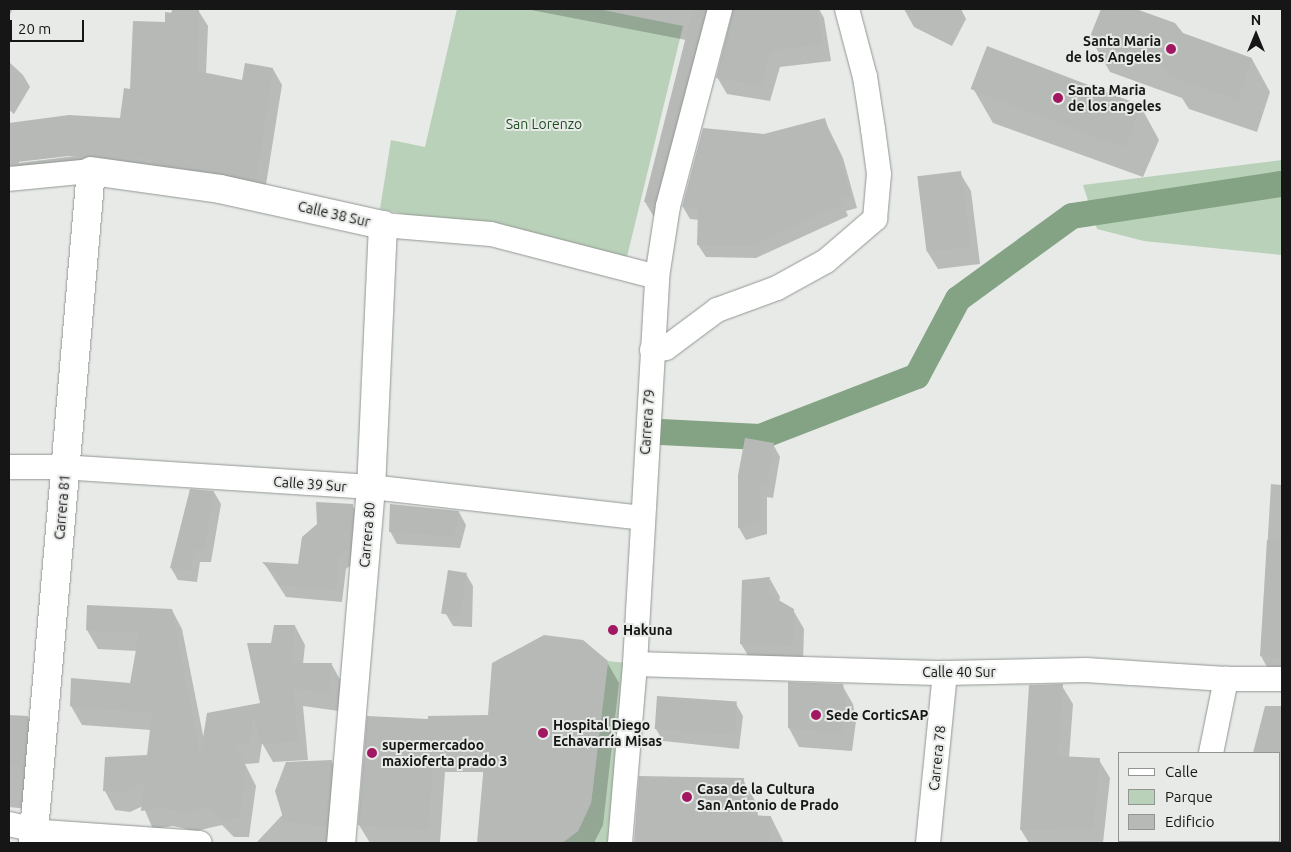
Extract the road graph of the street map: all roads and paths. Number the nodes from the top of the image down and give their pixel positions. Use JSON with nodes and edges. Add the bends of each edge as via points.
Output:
{"nodes":[{"id":1,"x":720,"y":9,"type":"edge"},
{"id":2,"x":847,"y":9,"type":"edge"},
{"id":3,"x":91,"y":171,"type":"junction"},
{"id":4,"x":9,"y":179,"type":"edge"},
{"id":5,"x":383,"y":225,"type":"junction"},
{"id":6,"x":657,"y":277,"type":"junction"},
{"id":7,"x":652,"y":350,"type":"junction"},
{"id":8,"x":9,"y":467,"type":"edge"},
{"id":9,"x":66,"y":468,"type":"junction"},
{"id":10,"x":371,"y":487,"type":"junction"},
{"id":11,"x":641,"y":518,"type":"junction"},
{"id":12,"x":635,"y":664,"type":"junction"},
{"id":13,"x":945,"y":673,"type":"junction"},
{"id":14,"x":1226,"y":679,"type":"junction"},
{"id":15,"x":1282,"y":679,"type":"edge"},
{"id":16,"x":1211,"y":752,"type":"edge"},
{"id":17,"x":25,"y":832,"type":"edge"},
{"id":18,"x":200,"y":843,"type":"edge"},
{"id":19,"x":341,"y":843,"type":"edge"},
{"id":20,"x":620,"y":843,"type":"edge"},
{"id":21,"x":928,"y":843,"type":"edge"}],
"edges":[{"from":1,"to":6,"type":"street","name":"Carrera 79","via":[[668,206]]},
{"from":2,"to":7,"type":"street","via":[[865,77],[873,128],[879,174],[875,219],[826,261],[777,288],[717,310],[666,348]]},
{"from":3,"to":4,"type":"street","name":"Calle 38 Sur"},
{"from":3,"to":5,"type":"main road","name":"Calle 38 Sur","via":[[220,189]]},
{"from":3,"to":9,"type":"main road","name":"Carrera 81"},
{"from":5,"to":6,"type":"street","name":"Calle 38 Sur","via":[[491,234]]},
{"from":5,"to":10,"type":"main road","name":"Carrera 80"},
{"from":6,"to":7,"type":"street","name":"Carrera 79"},
{"from":7,"to":11,"type":"street","name":"Carrera 79"},
{"from":8,"to":9,"type":"street","name":"Calle 39 Sur"},
{"from":9,"to":10,"type":"street","name":"Calle 39 Sur"},
{"from":9,"to":17,"type":"main road","name":"Carrera 81"},
{"from":10,"to":11,"type":"street","name":"Calle 39 Sur"},
{"from":10,"to":19,"type":"main road","name":"Carrera 80"},
{"from":11,"to":12,"type":"street","name":"Carrera 79"},
{"from":12,"to":13,"type":"street","name":"Calle 40 Sur"},
{"from":12,"to":20,"type":"street","name":"Carrera 79"},
{"from":13,"to":14,"type":"street","name":"Calle 40 Sur","via":[[1086,670]]},
{"from":13,"to":21,"type":"street","name":"Carrera 78"},
{"from":14,"to":15,"type":"street","name":"Calle 40 Sur"},
{"from":14,"to":16,"type":"street"},
{"from":17,"to":18,"type":"street"}]}
